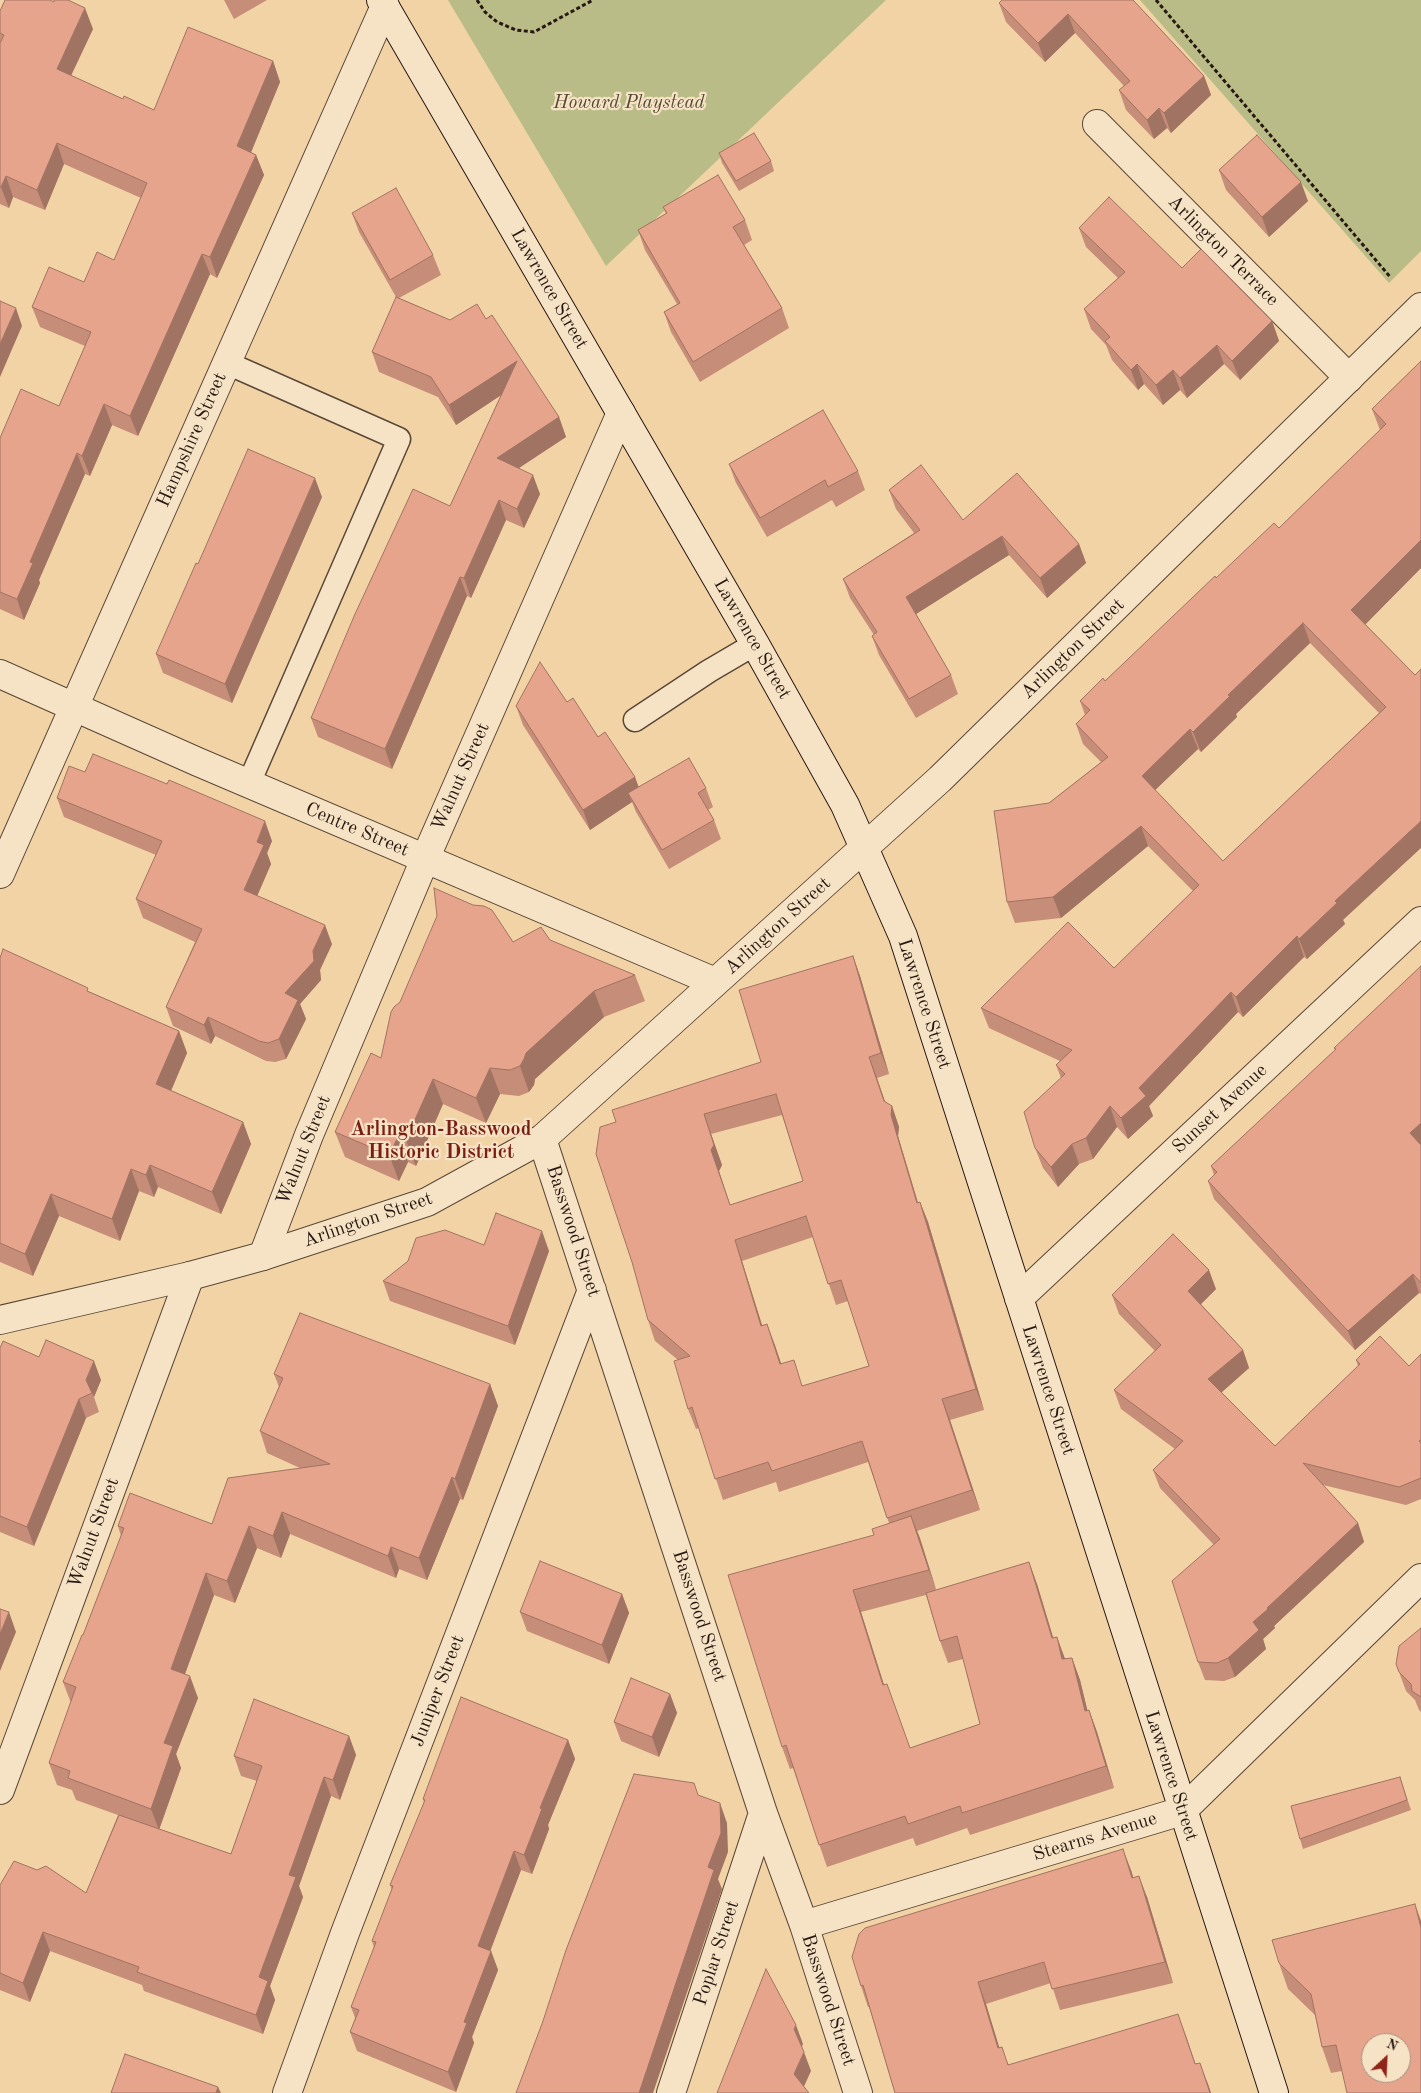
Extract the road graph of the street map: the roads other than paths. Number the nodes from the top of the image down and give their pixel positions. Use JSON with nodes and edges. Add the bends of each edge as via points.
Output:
{"nodes":[{"id":1,"x":383,"y":3,"type":"edge"},
{"id":2,"x":1097,"y":124,"type":"dead end"},
{"id":3,"x":1421,"y":307,"type":"edge"},
{"id":4,"x":227,"y":363,"type":"junction"},
{"id":5,"x":1349,"y":378,"type":"junction"},
{"id":6,"x":621,"y":413,"type":"junction"},
{"id":7,"x":755,"y":644,"type":"junction"},
{"id":8,"x":0,"y":674,"type":"edge"},
{"id":9,"x":74,"y":708,"type":"junction"},
{"id":10,"x":635,"y":720,"type":"dead end"},
{"id":11,"x":249,"y":784,"type":"junction"},
{"id":12,"x":864,"y":848,"type":"junction"},
{"id":13,"x":425,"y":859,"type":"junction"},
{"id":14,"x":0,"y":874,"type":"edge"},
{"id":15,"x":1421,"y":920,"type":"edge"},
{"id":16,"x":715,"y":982,"type":"junction"},
{"id":17,"x":542,"y":1139,"type":"junction"},
{"id":18,"x":263,"y":1256,"type":"junction"},
{"id":19,"x":190,"y":1276,"type":"junction"},
{"id":20,"x":592,"y":1290,"type":"junction"},
{"id":21,"x":1018,"y":1298,"type":"junction"},
{"id":22,"x":0,"y":1320,"type":"edge"},
{"id":23,"x":1421,"y":1578,"type":"edge"},
{"id":24,"x":0,"y":1790,"type":"edge"},
{"id":25,"x":1182,"y":1810,"type":"junction"},
{"id":26,"x":763,"y":1813,"type":"junction"},
{"id":27,"x":804,"y":1925,"type":"junction"},
{"id":28,"x":287,"y":2093,"type":"edge"},
{"id":29,"x":671,"y":2093,"type":"edge"},
{"id":30,"x":858,"y":2093,"type":"edge"},
{"id":31,"x":1274,"y":2093,"type":"edge"}],
"edges":[{"from":1,"to":4,"type":"street","name":"Hampshire Street"},
{"from":1,"to":6,"type":"street","name":"Lawrence Street"},
{"from":2,"to":5,"type":"street","name":"Arlington Terrace"},
{"from":3,"to":5,"type":"street","name":"Arlington Street"},
{"from":4,"to":9,"type":"street","name":"Hampshire Street"},
{"from":4,"to":11,"type":"lane","via":[[399,439]]},
{"from":5,"to":12,"type":"street","name":"Arlington Street","via":[[940,779]]},
{"from":6,"to":7,"type":"street","name":"Lawrence Street"},
{"from":6,"to":13,"type":"street","name":"Walnut Street"},
{"from":7,"to":10,"type":"lane"},
{"from":7,"to":12,"type":"street","name":"Lawrence Street","via":[[845,805]]},
{"from":8,"to":9,"type":"street","name":"Centre Street"},
{"from":9,"to":11,"type":"street","name":"Centre Street"},
{"from":9,"to":14,"type":"street","name":"Hampshire Street"},
{"from":11,"to":13,"type":"street","name":"Centre Street"},
{"from":12,"to":16,"type":"street","name":"Arlington Street"},
{"from":12,"to":21,"type":"street","name":"Lawrence Street","via":[[903,936]]},
{"from":13,"to":16,"type":"street","name":"Centre Street"},
{"from":13,"to":18,"type":"street","name":"Walnut Street","via":[[309,1135]]},
{"from":15,"to":21,"type":"street","name":"Sunset Avenue"},
{"from":16,"to":17,"type":"street","name":"Arlington Street"},
{"from":17,"to":18,"type":"street","name":"Arlington Street","via":[[427,1202]]},
{"from":17,"to":20,"type":"street","name":"Basswood Street"},
{"from":18,"to":19,"type":"street","name":"Arlington Street"},
{"from":19,"to":22,"type":"street","name":"Arlington Street"},
{"from":19,"to":24,"type":"street","name":"Walnut Street"},
{"from":20,"to":26,"type":"street","name":"Basswood Street"},
{"from":20,"to":28,"type":"street","name":"Juniper Street","via":[[345,1933]]},
{"from":21,"to":25,"type":"street","name":"Lawrence Street"},
{"from":23,"to":25,"type":"street","name":"Stearns Avenue"},
{"from":25,"to":27,"type":"street","name":"Stearns Avenue"},
{"from":25,"to":31,"type":"street","name":"Lawrence Street"},
{"from":26,"to":27,"type":"street","name":"Basswood Street"},
{"from":26,"to":29,"type":"street","name":"Poplar Street"},
{"from":27,"to":30,"type":"street","name":"Basswood Street"}]}
